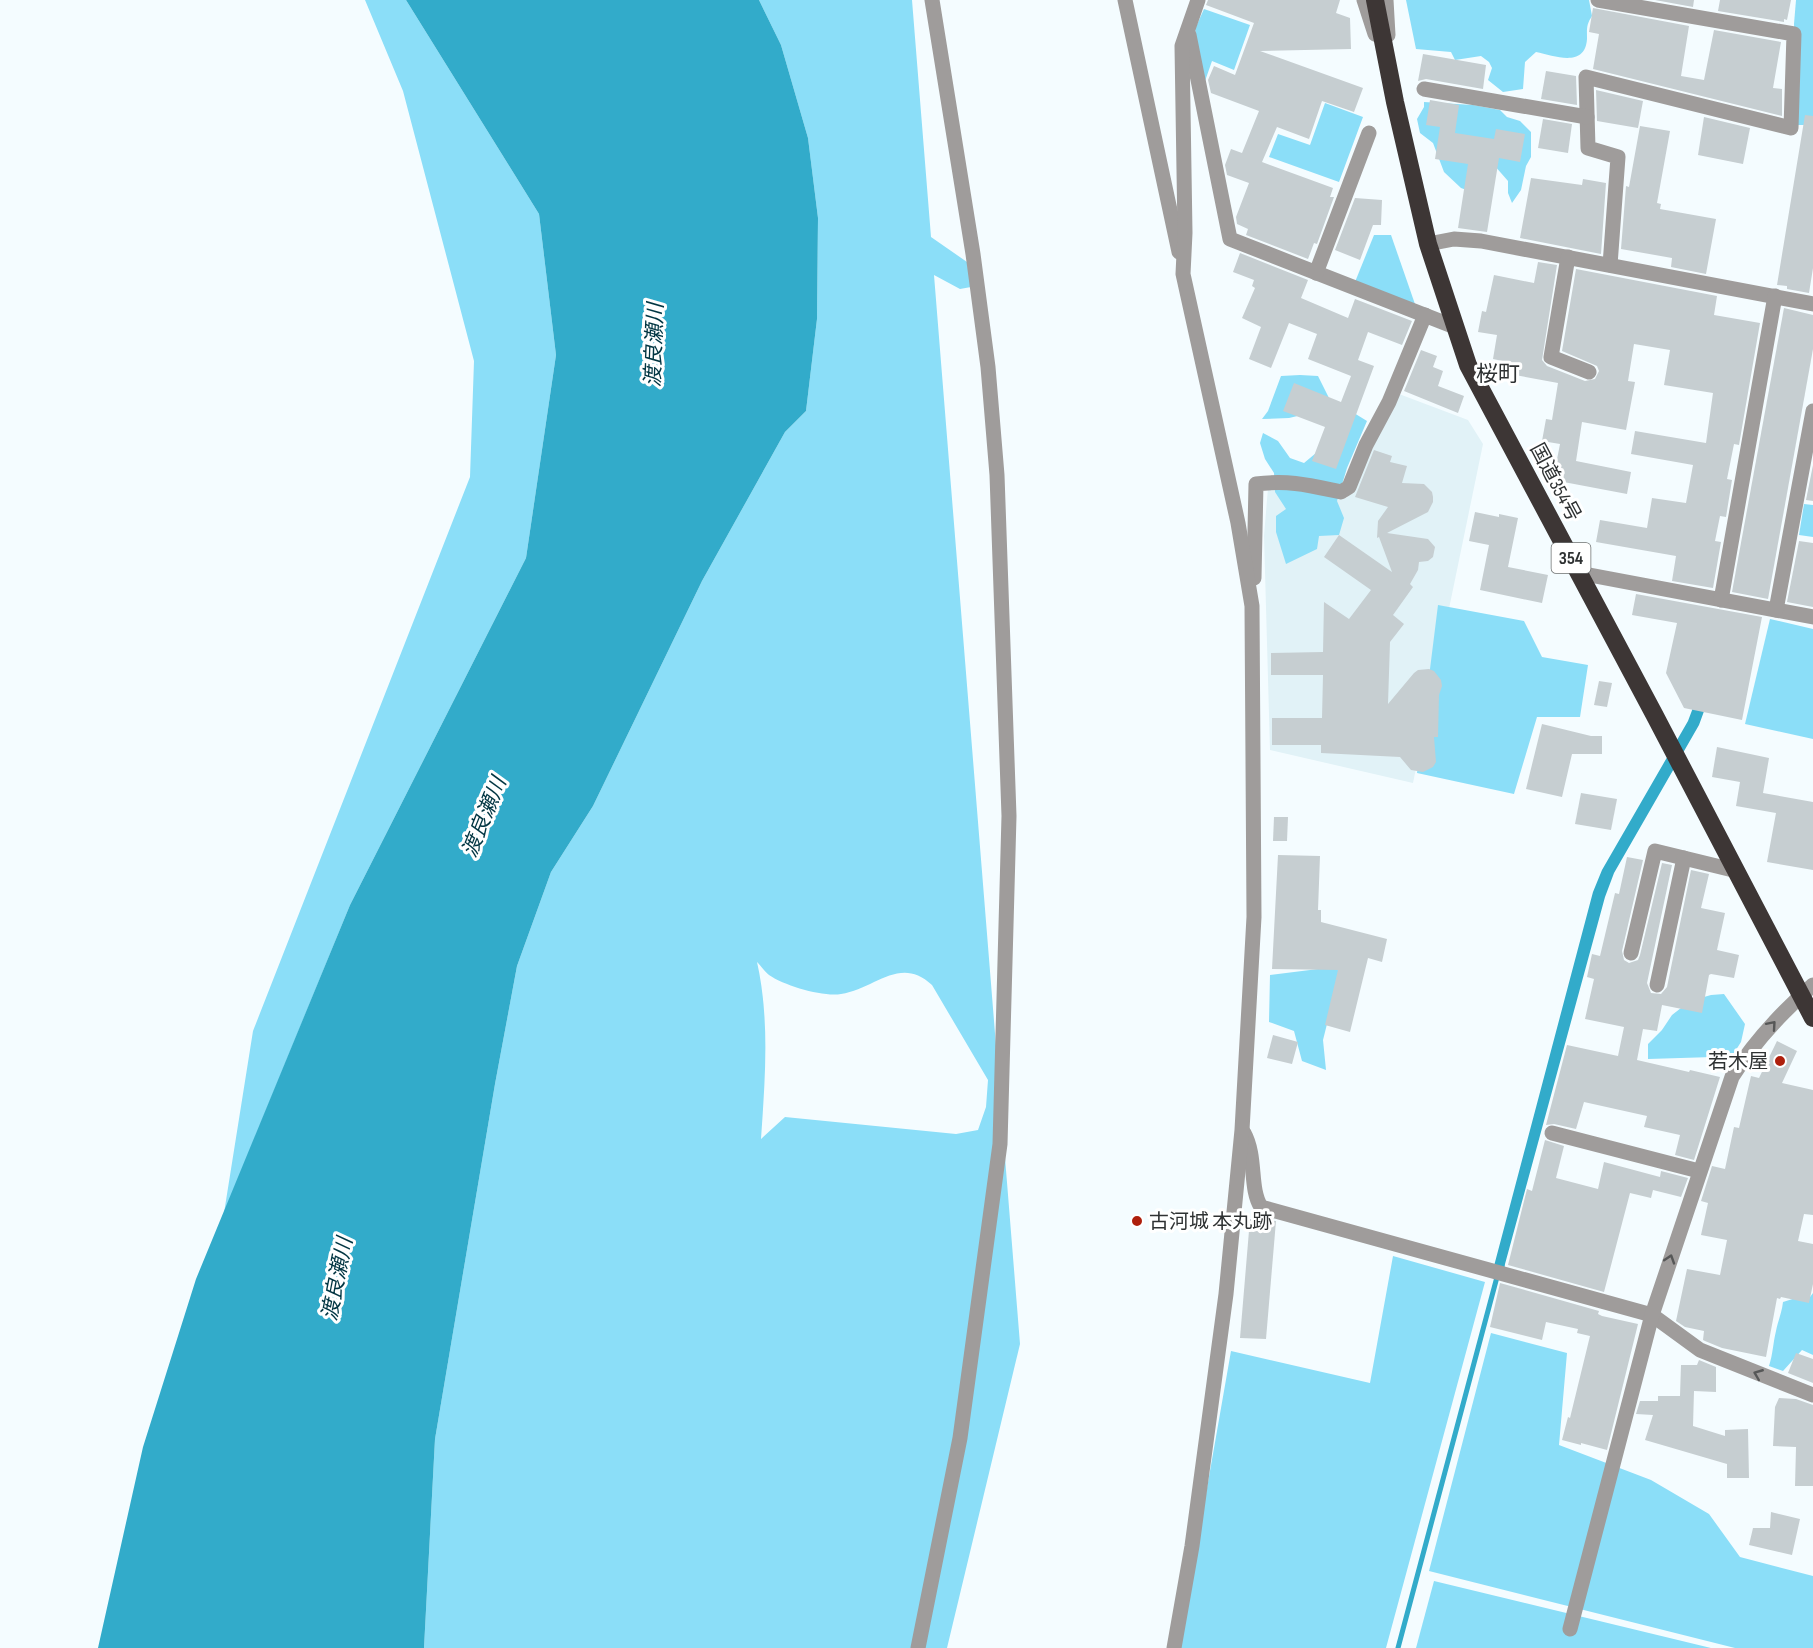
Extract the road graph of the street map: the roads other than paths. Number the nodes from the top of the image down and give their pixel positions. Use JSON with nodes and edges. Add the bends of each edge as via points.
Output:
{"nodes":[{"id":1,"x":932,"y":0,"type":"edge"},
{"id":2,"x":1125,"y":0,"type":"edge"},
{"id":3,"x":1198,"y":0,"type":"edge"},
{"id":4,"x":1364,"y":0,"type":"edge"},
{"id":5,"x":1375,"y":0,"type":"edge"},
{"id":6,"x":1386,"y":0,"type":"edge"},
{"id":7,"x":1598,"y":0,"type":"edge"},
{"id":8,"x":1188,"y":26,"type":"junction"},
{"id":9,"x":1389,"y":74,"type":"junction"},
{"id":10,"x":1424,"y":89,"type":"dead end"},
{"id":11,"x":1587,"y":117,"type":"junction"},
{"id":12,"x":1369,"y":133,"type":"dead end"},
{"id":13,"x":1428,"y":244,"type":"junction"},
{"id":14,"x":1568,"y":257,"type":"junction"},
{"id":15,"x":1610,"y":265,"type":"junction"},
{"id":16,"x":1316,"y":273,"type":"junction"},
{"id":17,"x":1183,"y":274,"type":"junction"},
{"id":18,"x":1775,"y":296,"type":"junction"},
{"id":19,"x":1813,"y":304,"type":"edge"},
{"id":20,"x":1425,"y":315,"type":"junction"},
{"id":21,"x":1455,"y":327,"type":"junction"},
{"id":22,"x":1589,"y":372,"type":"dead end"},
{"id":23,"x":1813,"y":411,"type":"edge"},
{"id":24,"x":1579,"y":573,"type":"junction"},
{"id":25,"x":1721,"y":600,"type":"junction"},
{"id":26,"x":1252,"y":606,"type":"junction"},
{"id":27,"x":1776,"y":610,"type":"junction"},
{"id":28,"x":1813,"y":617,"type":"edge"},
{"id":29,"x":1684,"y":858,"type":"junction"},
{"id":30,"x":1737,"y":871,"type":"junction"},
{"id":31,"x":1631,"y":953,"type":"dead end"},
{"id":32,"x":1657,"y":985,"type":"dead end"},
{"id":33,"x":1807,"y":990,"type":"edge"},
{"id":34,"x":1813,"y":1018,"type":"edge"},
{"id":35,"x":1242,"y":1130,"type":"junction"},
{"id":36,"x":1552,"y":1133,"type":"dead end"},
{"id":37,"x":1699,"y":1171,"type":"junction"},
{"id":38,"x":1652,"y":1315,"type":"junction"},
{"id":39,"x":1813,"y":1395,"type":"edge"},
{"id":40,"x":1570,"y":1629,"type":"dead end"},
{"id":41,"x":918,"y":1648,"type":"edge"},
{"id":42,"x":1174,"y":1648,"type":"edge"}],
"edges":[{"from":1,"to":41,"type":"street","via":[[976,272],[989,379],[998,475],[1009,816],[1000,1144],[960,1438]]},
{"from":2,"to":17,"type":"street"},
{"from":3,"to":8,"type":"street"},
{"from":4,"to":9,"type":"street"},
{"from":5,"to":9,"type":"highway","name":"国道354号","number":"354"},
{"from":6,"to":9,"type":"street"},
{"from":7,"to":11,"type":"street","via":[[1794,34],[1791,128],[1586,76]]},
{"from":8,"to":16,"type":"street","via":[[1230,238]]},
{"from":8,"to":17,"type":"street","via":[[1182,46]]},
{"from":9,"to":13,"type":"highway","name":"国道354号","number":"354"},
{"from":10,"to":11,"type":"street"},
{"from":11,"to":15,"type":"street","via":[[1588,148],[1618,157]]},
{"from":12,"to":16,"type":"street"},
{"from":13,"to":14,"type":"street","via":[[1454,238]]},
{"from":13,"to":21,"type":"highway","name":"国道354号","number":"354"},
{"from":14,"to":15,"type":"street"},
{"from":14,"to":22,"type":"street","via":[[1551,357]]},
{"from":15,"to":18,"type":"street"},
{"from":16,"to":20,"type":"street"},
{"from":17,"to":26,"type":"street","via":[[1238,523]]},
{"from":18,"to":19,"type":"street"},
{"from":18,"to":25,"type":"street"},
{"from":20,"to":21,"type":"street"},
{"from":20,"to":26,"type":"street","via":[[1350,487],[1341,492],[1297,482],[1256,484]]},
{"from":21,"to":24,"type":"highway","name":"国道354号","number":"354","via":[[1468,365]]},
{"from":23,"to":27,"type":"street"},
{"from":24,"to":25,"type":"street"},
{"from":24,"to":30,"type":"highway","name":"国道354号","number":"354"},
{"from":25,"to":27,"type":"street"},
{"from":26,"to":35,"type":"street","via":[[1254,916]]},
{"from":27,"to":28,"type":"street"},
{"from":29,"to":30,"type":"street"},
{"from":29,"to":31,"type":"street","via":[[1655,851]]},
{"from":29,"to":32,"type":"street"},
{"from":30,"to":33,"type":"highway","name":"国道354号","number":"354"},
{"from":33,"to":34,"type":"highway","name":"国道354号","number":"354"},
{"from":37,"to":33,"type":"street","one_way":true,"via":[[1732,1077],[1745,1056]]},
{"from":35,"to":38,"type":"street","via":[[1249,1143],[1255,1191],[1262,1207]]},
{"from":35,"to":42,"type":"street","via":[[1210,1421]]},
{"from":36,"to":37,"type":"street"},
{"from":38,"to":37,"type":"street","one_way":true},
{"from":39,"to":38,"type":"street","one_way":true,"via":[[1700,1350]]},
{"from":38,"to":40,"type":"street"}]}
